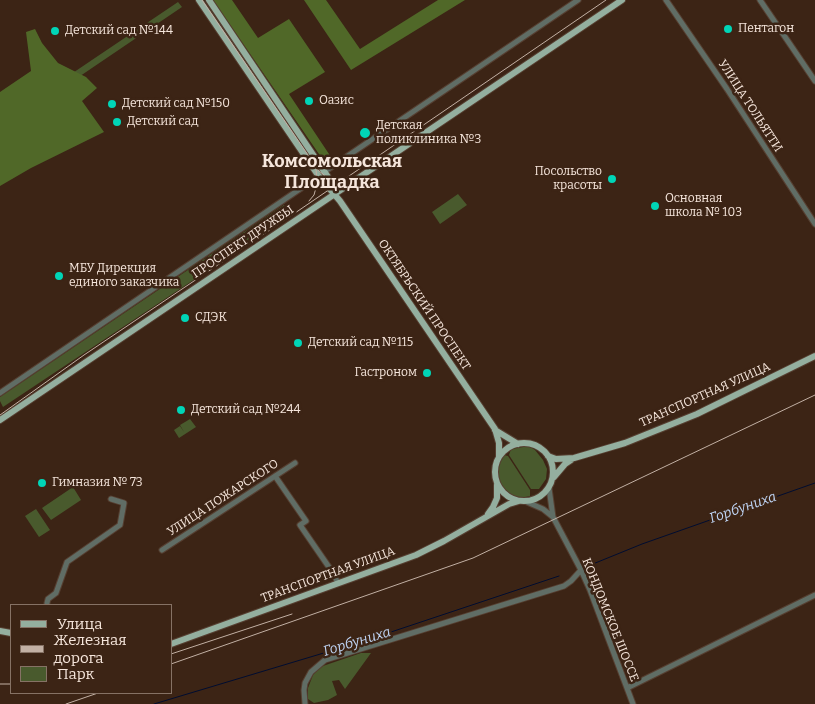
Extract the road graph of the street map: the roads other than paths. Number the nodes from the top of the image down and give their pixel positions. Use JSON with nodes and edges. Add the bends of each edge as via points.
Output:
{"nodes":[{"id":1,"x":200,"y":0,"type":"edge"},
{"id":2,"x":209,"y":0,"type":"edge"},
{"id":3,"x":578,"y":0,"type":"edge"},
{"id":4,"x":622,"y":0,"type":"edge"},
{"id":5,"x":666,"y":0,"type":"edge"},
{"id":6,"x":760,"y":0,"type":"edge"},
{"id":7,"x":815,"y":81,"type":"edge"},
{"id":8,"x":322,"y":174,"type":"junction"},
{"id":9,"x":334,"y":194,"type":"junction"},
{"id":10,"x":815,"y":224,"type":"edge"},
{"id":11,"x":815,"y":356,"type":"edge"},
{"id":12,"x":0,"y":393,"type":"edge"},
{"id":13,"x":0,"y":420,"type":"edge"},
{"id":14,"x":495,"y":429,"type":"junction"},
{"id":15,"x":518,"y":444,"type":"junction"},
{"id":16,"x":499,"y":456,"type":"junction"},
{"id":17,"x":548,"y":456,"type":"junction"},
{"id":18,"x":574,"y":458,"type":"junction"},
{"id":19,"x":294,"y":463,"type":"dead end"},
{"id":20,"x":275,"y":476,"type":"junction"},
{"id":21,"x":553,"y":478,"type":"junction"},
{"id":22,"x":497,"y":485,"type":"junction"},
{"id":23,"x":549,"y":488,"type":"junction"},
{"id":24,"x":111,"y":499,"type":"dead end"},
{"id":25,"x":519,"y":501,"type":"junction"},
{"id":26,"x":527,"y":502,"type":"junction"},
{"id":27,"x":487,"y":516,"type":"junction"},
{"id":28,"x":553,"y":517,"type":"junction"},
{"id":29,"x":162,"y":550,"type":"dead end"},
{"id":30,"x":581,"y":570,"type":"junction"},
{"id":31,"x":338,"y":583,"type":"junction"},
{"id":32,"x":815,"y":595,"type":"edge"},
{"id":33,"x":47,"y":603,"type":"dead end"},
{"id":34,"x":172,"y":644,"type":"edge"},
{"id":35,"x":627,"y":688,"type":"junction"},
{"id":36,"x":306,"y":704,"type":"edge"},
{"id":37,"x":633,"y":704,"type":"edge"}],
"edges":[{"from":1,"to":8,"type":"main road","name":"ОКТЯБРЬСКИЙ ПРОСПЕКТ"},
{"from":2,"to":8,"type":"main road","name":"ОКТЯБРЬСКИЙ ПРОСПЕКТ"},
{"from":3,"to":8,"type":"street"},
{"from":4,"to":9,"type":"main road","name":"ПРОСПЕКТ ДРУЖБЫ"},
{"from":5,"to":10,"type":"street","name":"УЛИЦА ТОЛЬЯТТИ"},
{"from":6,"to":7,"type":"street"},
{"from":8,"to":9,"type":"main road","name":"ОКТЯБРЬСКИЙ ПРОСПЕКТ","via":[[332,184]]},
{"from":8,"to":12,"type":"street"},
{"from":9,"to":13,"type":"main road","name":"ПРОСПЕКТ ДРУЖБЫ"},
{"from":9,"to":14,"type":"main road","name":"ОКТЯБРЬСКИЙ ПРОСПЕКТ"},
{"from":11,"to":18,"type":"main road","name":"ТРАНСПОРТНАЯ УЛИЦА","via":[[677,423]]},
{"from":14,"to":15,"type":"main road","name":"ОКТЯБРЬСКИЙ ПРОСПЕКТ"},
{"from":14,"to":16,"type":"main road","name":"ОКТЯБРЬСКИЙ ПРОСПЕКТ"},
{"from":15,"to":16,"type":"main road","via":[[510,446]]},
{"from":15,"to":17,"type":"main road","via":[[535,445]]},
{"from":16,"to":22,"type":"main road","via":[[494,475]]},
{"from":17,"to":18,"type":"main road","name":"ТРАНСПОРТНАЯ УЛИЦА"},
{"from":17,"to":21,"type":"main road"},
{"from":18,"to":21,"type":"main road","name":"ТРАНСПОРТНАЯ УЛИЦА"},
{"from":19,"to":20,"type":"street","name":"УЛИЦА ПОЖАРСКОГО"},
{"from":20,"to":29,"type":"street","name":"УЛИЦА ПОЖАРСКОГО"},
{"from":20,"to":31,"type":"street","via":[[306,521],[300,525]]},
{"from":21,"to":23,"type":"main road"},
{"from":22,"to":25,"type":"main road","via":[[502,493]]},
{"from":22,"to":27,"type":"main road","via":[[497,498]]},
{"from":23,"to":26,"type":"main road","via":[[543,495]]},
{"from":23,"to":28,"type":"street","name":"КОНДОМСКОЕ ШОССЕ"},
{"from":24,"to":33,"type":"street","via":[[124,503],[120,525],[67,562],[56,593]]},
{"from":25,"to":26,"type":"main road"},
{"from":25,"to":27,"type":"main road","name":"ТРАНСПОРТНАЯ УЛИЦА"},
{"from":26,"to":28,"type":"street"},
{"from":27,"to":31,"type":"main road","name":"ТРАНСПОРТНАЯ УЛИЦА","via":[[427,550]]},
{"from":28,"to":30,"type":"street","name":"КОНДОМСКОЕ ШОССЕ"},
{"from":30,"to":35,"type":"street","name":"КОНДОМСКОЕ ШОССЕ"},
{"from":30,"to":36,"type":"street","via":[[564,586],[325,660],[311,672],[305,683]]},
{"from":31,"to":34,"type":"main road","name":"ТРАНСПОРТНАЯ УЛИЦА"},
{"from":32,"to":35,"type":"street"},
{"from":35,"to":37,"type":"street","name":"КОНДОМСКОЕ ШОССЕ"}]}
